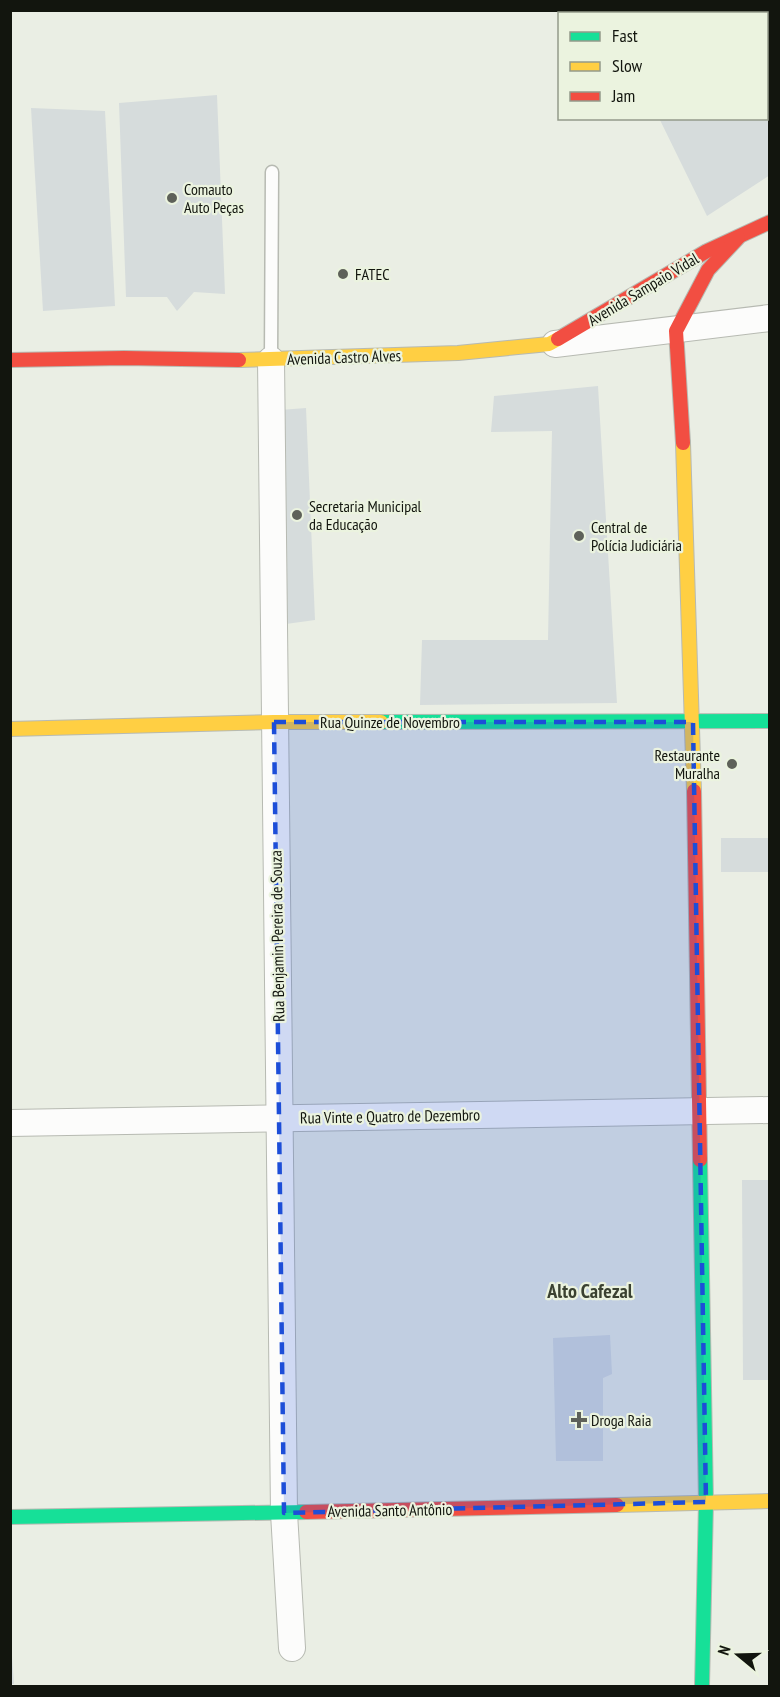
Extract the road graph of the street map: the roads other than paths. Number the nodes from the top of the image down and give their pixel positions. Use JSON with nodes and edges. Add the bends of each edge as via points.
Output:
{"nodes":[{"id":1,"x":272,"y":172,"type":"dead end"},
{"id":2,"x":770,"y":222,"type":"edge"},
{"id":3,"x":738,"y":238,"type":"junction"},
{"id":4,"x":770,"y":318,"type":"edge"},
{"id":5,"x":675,"y":331,"type":"junction"},
{"id":6,"x":549,"y":344,"type":"junction"},
{"id":7,"x":10,"y":360,"type":"edge"},
{"id":8,"x":271,"y":360,"type":"junction"},
{"id":9,"x":770,"y":721,"type":"edge"},
{"id":10,"x":274,"y":722,"type":"junction"},
{"id":11,"x":693,"y":722,"type":"junction"},
{"id":12,"x":10,"y":729,"type":"edge"},
{"id":13,"x":770,"y":1110,"type":"edge"},
{"id":14,"x":699,"y":1111,"type":"junction"},
{"id":15,"x":280,"y":1118,"type":"junction"},
{"id":16,"x":10,"y":1123,"type":"edge"},
{"id":17,"x":770,"y":1501,"type":"edge"},
{"id":18,"x":706,"y":1502,"type":"junction"},
{"id":19,"x":284,"y":1513,"type":"junction"},
{"id":20,"x":10,"y":1516,"type":"edge"},
{"id":21,"x":292,"y":1648,"type":"dead end"},
{"id":22,"x":702,"y":1686,"type":"edge"}],
"edges":[{"from":1,"to":8,"type":"lane"},
{"from":2,"to":3,"type":"main road","name":"Avenida Sampaio Vidal"},
{"from":3,"to":5,"type":"main road","name":"Avenida Sampaio Vidal","via":[[708,270]]},
{"from":3,"to":6,"type":"main road","name":"Avenida Sampaio Vidal","via":[[706,251]]},
{"from":4,"to":5,"type":"street","name":"Avenida Castro Alves"},
{"from":5,"to":6,"type":"street","name":"Avenida Castro Alves"},
{"from":5,"to":11,"type":"main road","via":[[682,407]]},
{"from":6,"to":8,"type":"main road","name":"Avenida Castro Alves","via":[[458,353]]},
{"from":7,"to":8,"type":"main road","name":"Avenida Castro Alves"},
{"from":8,"to":10,"type":"street","name":"Rua Benjamin Pereira de Souza"},
{"from":9,"to":11,"type":"main road","name":"Rua Quinze de Novembro"},
{"from":10,"to":11,"type":"main road","name":"Rua Quinze de Novembro"},
{"from":10,"to":12,"type":"main road","name":"Rua Quinze de Novembro"},
{"from":10,"to":15,"type":"street","name":"Rua Benjamin Pereira de Souza"},
{"from":11,"to":14,"type":"main road"},
{"from":13,"to":14,"type":"street","name":"Rua Vinte e Quatro de Dezembro"},
{"from":14,"to":15,"type":"street","name":"Rua Vinte e Quatro de Dezembro"},
{"from":14,"to":18,"type":"main road"},
{"from":15,"to":16,"type":"street","name":"Rua Vinte e Quatro de Dezembro"},
{"from":15,"to":19,"type":"street","name":"Rua Benjamin Pereira de Souza"},
{"from":17,"to":18,"type":"main road","name":"Avenida Santo Antônio"},
{"from":18,"to":19,"type":"main road","name":"Avenida Santo Antônio"},
{"from":18,"to":22,"type":"main road"},
{"from":19,"to":20,"type":"main road","name":"Avenida Santo Antônio"},
{"from":19,"to":21,"type":"street","name":"Rua Benjamin Pereira de Souza"}]}
